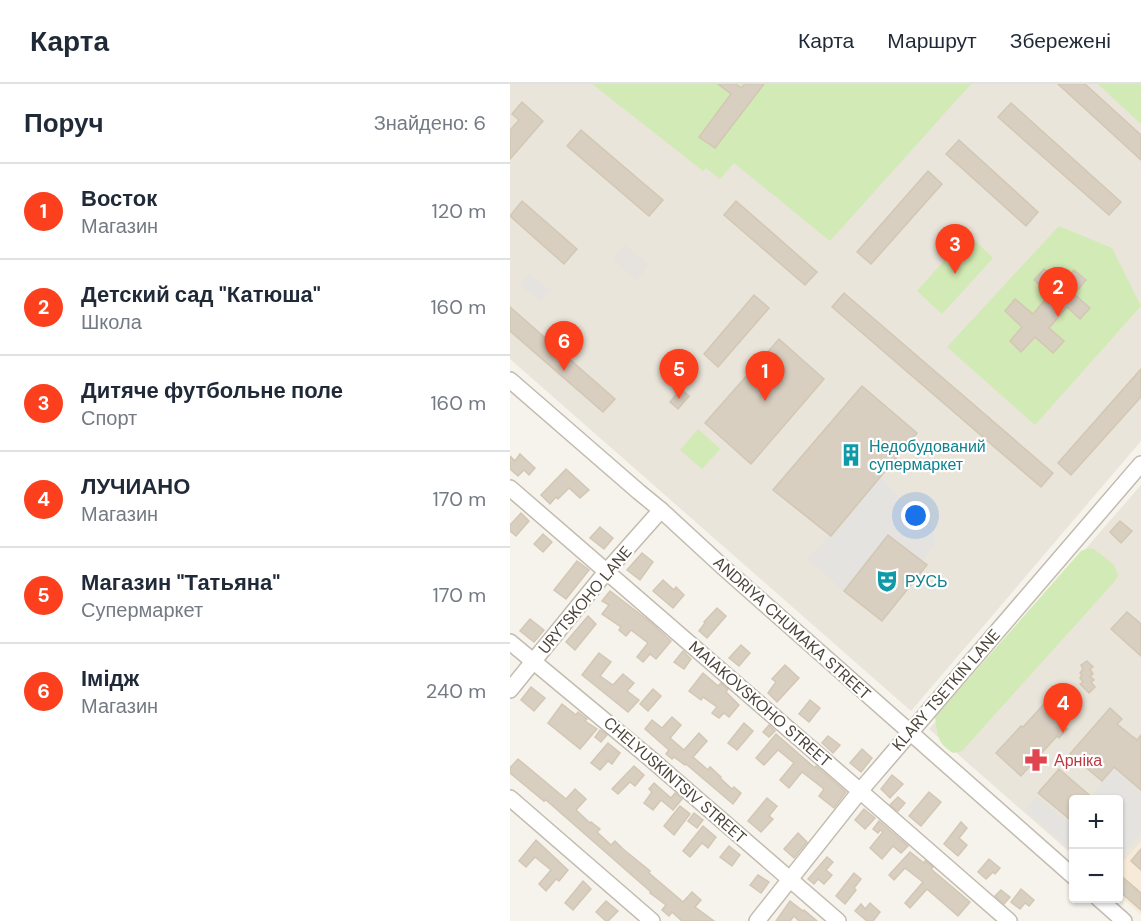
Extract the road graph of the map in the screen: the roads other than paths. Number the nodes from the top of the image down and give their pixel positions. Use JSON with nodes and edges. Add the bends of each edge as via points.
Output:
{"nodes":[{"id":1,"x":510,"y":380,"type":"edge"},
{"id":2,"x":1141,"y":464,"type":"edge"},
{"id":3,"x":510,"y":488,"type":"edge"},
{"id":4,"x":661,"y":510,"type":"junction"},
{"id":5,"x":606,"y":572,"type":"junction"},
{"id":6,"x":510,"y":642,"type":"edge"},
{"id":7,"x":534,"y":661,"type":"junction"},
{"id":8,"x":510,"y":690,"type":"edge"},
{"id":9,"x":910,"y":732,"type":"junction"},
{"id":10,"x":860,"y":791,"type":"junction"},
{"id":11,"x":510,"y":798,"type":"edge"},
{"id":12,"x":1069,"y":873,"type":"edge"},
{"id":13,"x":790,"y":880,"type":"junction"},
{"id":14,"x":1104,"y":903,"type":"edge"},
{"id":15,"x":652,"y":921,"type":"edge"},
{"id":16,"x":757,"y":921,"type":"edge"},
{"id":17,"x":838,"y":921,"type":"edge"},
{"id":18,"x":1009,"y":921,"type":"edge"},
{"id":19,"x":1124,"y":921,"type":"edge"}],
"edges":[{"from":1,"to":4,"type":"street","name":"ANDRIYA CHUMAKA STREET"},
{"from":2,"to":9,"type":"street","name":"KLARY TSETKIN LANE"},
{"from":3,"to":5,"type":"street","name":"MAIAKOVSKOHO STREET"},
{"from":4,"to":5,"type":"street","name":"URYTSKOHO LANE"},
{"from":4,"to":9,"type":"street","name":"ANDRIYA CHUMAKA STREET"},
{"from":5,"to":7,"type":"street","name":"URYTSKOHO LANE"},
{"from":5,"to":10,"type":"street","name":"MAIAKOVSKOHO STREET"},
{"from":6,"to":7,"type":"street","name":"CHELYUSKINTSIV STREET"},
{"from":7,"to":8,"type":"street","name":"URYTSKOHO LANE"},
{"from":7,"to":13,"type":"street","name":"CHELYUSKINTSIV STREET"},
{"from":9,"to":10,"type":"street","name":"KLARY TSETKIN LANE"},
{"from":9,"to":12,"type":"street","name":"ANDRIYA CHUMAKA STREET"},
{"from":10,"to":13,"type":"street","name":"KLARY TSETKIN LANE"},
{"from":10,"to":18,"type":"street","name":"MAIAKOVSKOHO STREET"},
{"from":11,"to":15,"type":"street"},
{"from":13,"to":16,"type":"street","name":"KLARY TSETKIN LANE"},
{"from":13,"to":17,"type":"street","name":"CHELYUSKINTSIV STREET"},
{"from":14,"to":19,"type":"street"}]}
